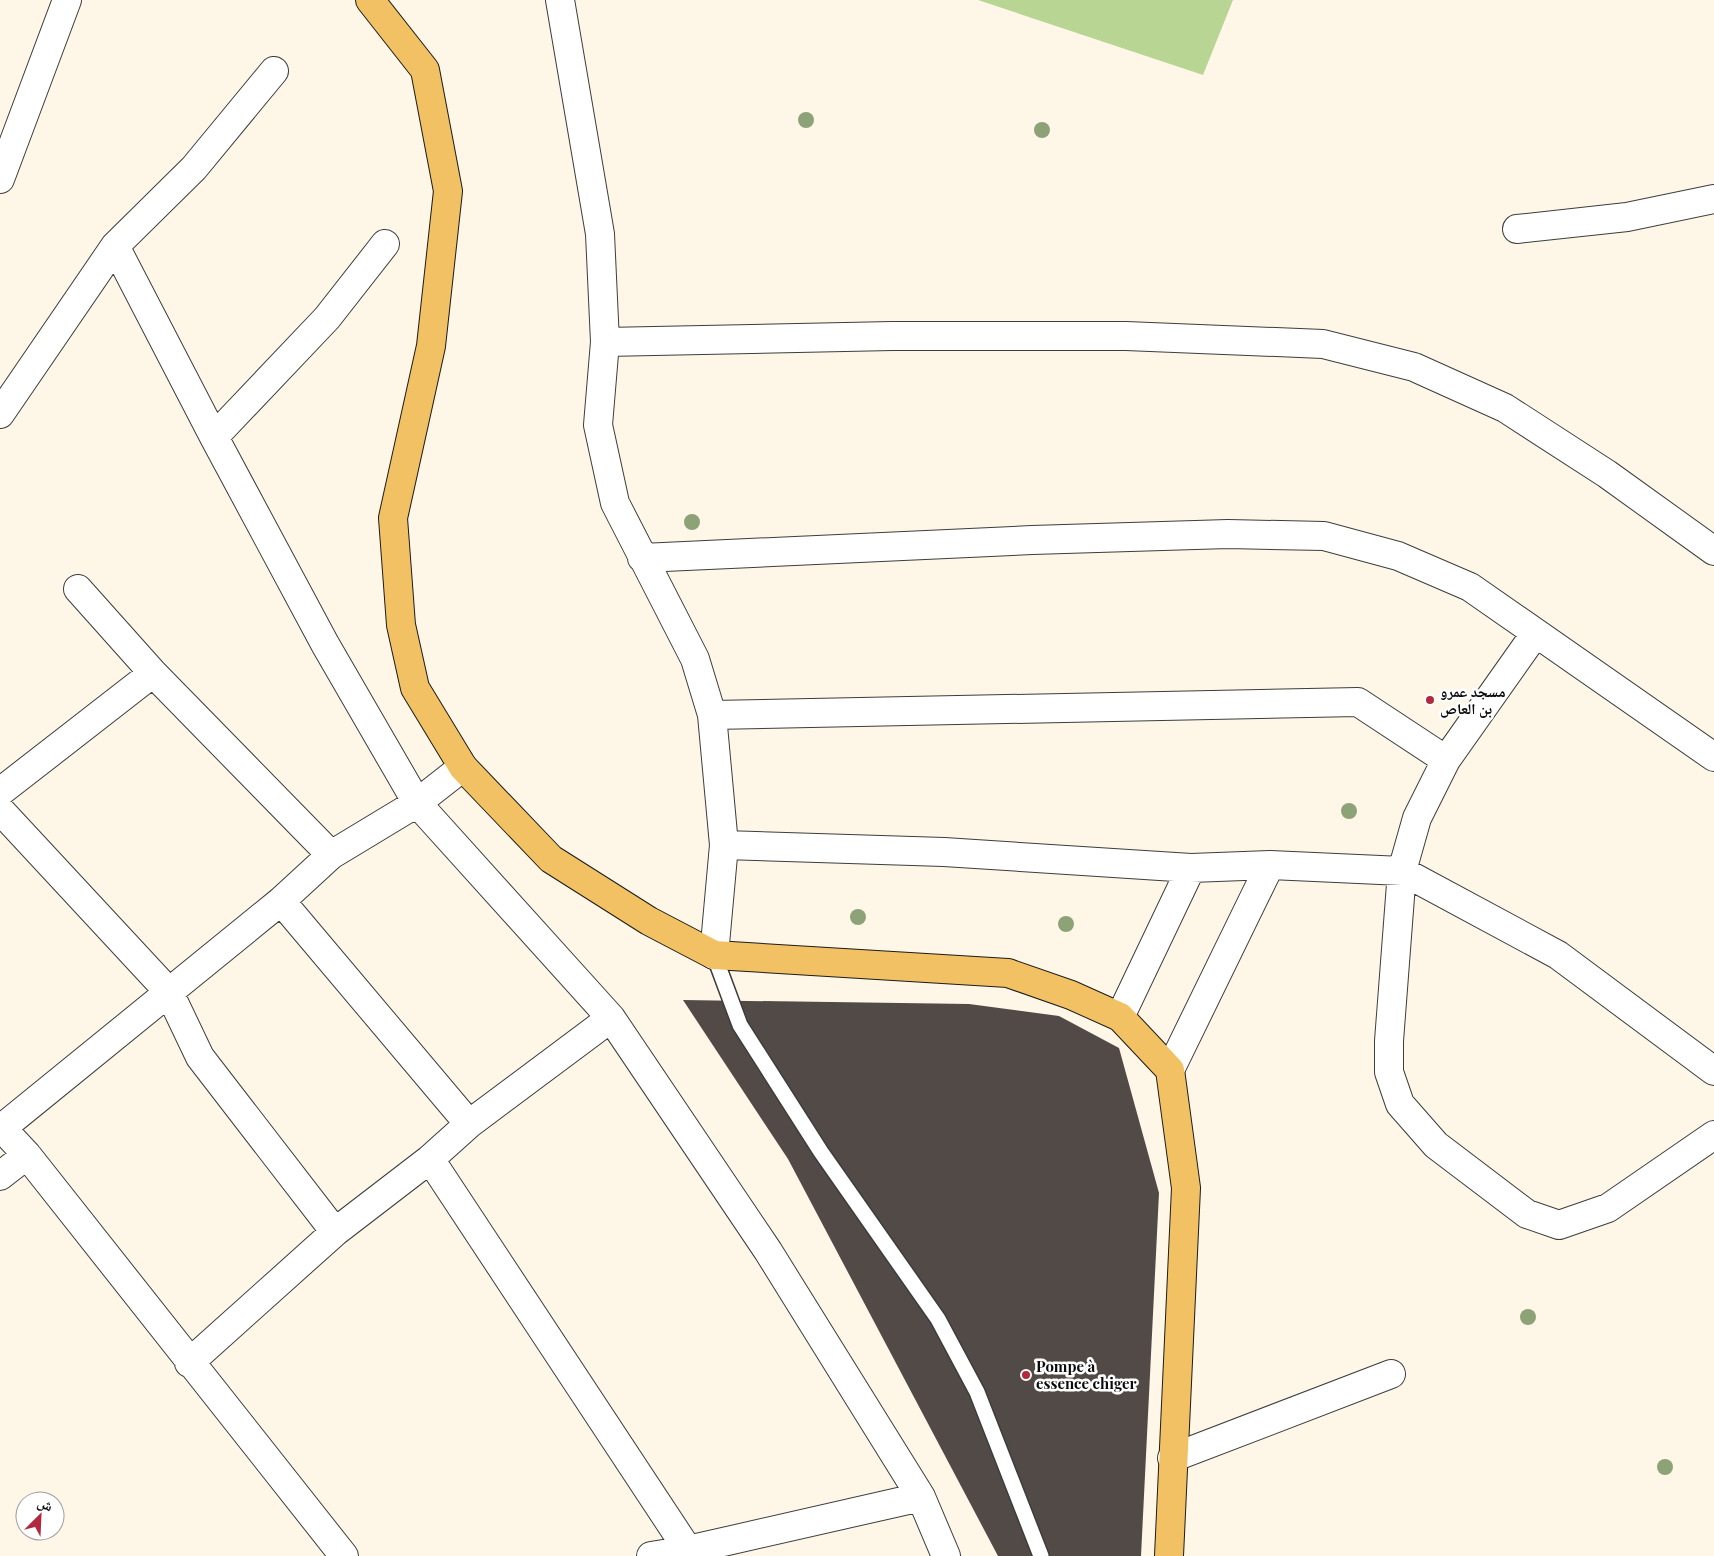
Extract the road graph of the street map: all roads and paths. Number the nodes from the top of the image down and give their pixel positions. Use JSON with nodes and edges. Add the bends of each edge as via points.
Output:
{"nodes":[{"id":1,"x":67,"y":0,"type":"edge"},
{"id":2,"x":370,"y":0,"type":"edge"},
{"id":3,"x":560,"y":0,"type":"edge"},
{"id":4,"x":274,"y":71,"type":"dead end"},
{"id":5,"x":1,"y":175,"type":"edge"},
{"id":6,"x":1714,"y":200,"type":"edge"},
{"id":7,"x":1517,"y":229,"type":"dead end"},
{"id":8,"x":385,"y":244,"type":"dead end"},
{"id":9,"x":115,"y":246,"type":"junction"},
{"id":10,"x":605,"y":342,"type":"junction"},
{"id":11,"x":0,"y":414,"type":"edge"},
{"id":12,"x":214,"y":437,"type":"junction"},
{"id":13,"x":1714,"y":551,"type":"edge"},
{"id":14,"x":642,"y":558,"type":"junction"},
{"id":15,"x":78,"y":589,"type":"dead end"},
{"id":16,"x":1535,"y":634,"type":"junction"},
{"id":17,"x":153,"y":673,"type":"junction"},
{"id":18,"x":712,"y":715,"type":"junction"},
{"id":19,"x":1714,"y":757,"type":"edge"},
{"id":20,"x":1446,"y":760,"type":"junction"},
{"id":21,"x":463,"y":767,"type":"junction"},
{"id":22,"x":0,"y":792,"type":"edge"},
{"id":23,"x":417,"y":803,"type":"junction"},
{"id":24,"x":0,"y":810,"type":"edge"},
{"id":25,"x":724,"y":845,"type":"junction"},
{"id":26,"x":331,"y":855,"type":"junction"},
{"id":27,"x":1270,"y":865,"type":"junction"},
{"id":28,"x":1191,"y":868,"type":"junction"},
{"id":29,"x":1402,"y":871,"type":"junction"},
{"id":30,"x":281,"y":901,"type":"junction"},
{"id":31,"x":714,"y":955,"type":"junction"},
{"id":32,"x":170,"y":992,"type":"junction"},
{"id":33,"x":1120,"y":1017,"type":"junction"},
{"id":34,"x":611,"y":1018,"type":"junction"},
{"id":35,"x":1170,"y":1070,"type":"junction"},
{"id":36,"x":1714,"y":1071,"type":"edge"},
{"id":37,"x":469,"y":1124,"type":"junction"},
{"id":38,"x":1,"y":1127,"type":"edge"},
{"id":39,"x":1714,"y":1135,"type":"edge"},
{"id":40,"x":27,"y":1155,"type":"junction"},
{"id":41,"x":430,"y":1158,"type":"junction"},
{"id":42,"x":0,"y":1176,"type":"edge"},
{"id":43,"x":336,"y":1232,"type":"junction"},
{"id":44,"x":189,"y":1363,"type":"junction"},
{"id":45,"x":1391,"y":1374,"type":"dead end"},
{"id":46,"x":1172,"y":1458,"type":"junction"},
{"id":47,"x":921,"y":1497,"type":"junction"},
{"id":48,"x":688,"y":1550,"type":"junction"},
{"id":49,"x":344,"y":1556,"type":"edge"},
{"id":50,"x":652,"y":1556,"type":"edge"},
{"id":51,"x":946,"y":1556,"type":"edge"},
{"id":52,"x":1041,"y":1556,"type":"edge"},
{"id":53,"x":1169,"y":1556,"type":"edge"}],
"edges":[{"from":1,"to":5,"type":"street"},
{"from":2,"to":21,"type":"main road","via":[[425,70],[448,191],[431,346],[393,518],[400,625],[415,688]]},
{"from":3,"to":10,"type":"street","via":[[600,234]]},
{"from":4,"to":9,"type":"street","via":[[194,168]]},
{"from":6,"to":7,"type":"street","via":[[1627,217]]},
{"from":8,"to":12,"type":"street","via":[[327,318]]},
{"from":9,"to":11,"type":"street"},
{"from":9,"to":12,"type":"street"},
{"from":10,"to":13,"type":"street","via":[[892,336],[1126,336],[1323,344],[1414,367],[1505,408],[1607,474]]},
{"from":10,"to":14,"type":"street","via":[[598,425],[615,503]]},
{"from":12,"to":23,"type":"street","via":[[325,644]]},
{"from":14,"to":16,"type":"street","via":[[1120,537],[1324,536],[1398,556],[1470,587]]},
{"from":14,"to":18,"type":"street","via":[[695,659]]},
{"from":15,"to":17,"type":"street"},
{"from":16,"to":19,"type":"street"},
{"from":16,"to":20,"type":"street"},
{"from":17,"to":22,"type":"street"},
{"from":17,"to":26,"type":"street"},
{"from":18,"to":20,"type":"street","via":[[1358,702]]},
{"from":18,"to":25,"type":"street"},
{"from":20,"to":29,"type":"street","via":[[1417,818]]},
{"from":21,"to":23,"type":"street"},
{"from":21,"to":31,"type":"main road","via":[[551,859],[649,921]]},
{"from":23,"to":26,"type":"street"},
{"from":23,"to":34,"type":"street"},
{"from":24,"to":32,"type":"street"},
{"from":25,"to":28,"type":"street","via":[[944,852]]},
{"from":25,"to":31,"type":"street"},
{"from":26,"to":30,"type":"street"},
{"from":27,"to":28,"type":"street"},
{"from":27,"to":29,"type":"street"},
{"from":27,"to":35,"type":"street"},
{"from":28,"to":33,"type":"street"},
{"from":29,"to":36,"type":"street","via":[[1558,955]]},
{"from":29,"to":39,"type":"street","via":[[1389,1072],[1400,1104],[1436,1145],[1528,1214],[1559,1225],[1608,1208]]},
{"from":30,"to":32,"type":"street"},
{"from":30,"to":37,"type":"street"},
{"from":31,"to":33,"type":"main road","via":[[1008,973],[1072,995]]},
{"from":31,"to":52,"type":"lane","via":[[740,1025],[821,1152],[938,1319],[977,1392]]},
{"from":32,"to":38,"type":"street"},
{"from":32,"to":43,"type":"street","via":[[200,1057]]},
{"from":33,"to":35,"type":"main road"},
{"from":34,"to":37,"type":"street"},
{"from":34,"to":47,"type":"street","via":[[768,1251]]},
{"from":35,"to":46,"type":"main road","via":[[1186,1188]]},
{"from":37,"to":41,"type":"street"},
{"from":38,"to":40,"type":"street"},
{"from":40,"to":42,"type":"street"},
{"from":40,"to":44,"type":"street"},
{"from":41,"to":43,"type":"street"},
{"from":41,"to":48,"type":"street"},
{"from":43,"to":44,"type":"street"},
{"from":44,"to":49,"type":"street"},
{"from":45,"to":46,"type":"street"},
{"from":46,"to":53,"type":"main road"},
{"from":47,"to":48,"type":"street"},
{"from":47,"to":51,"type":"street"},
{"from":48,"to":50,"type":"street"}]}
